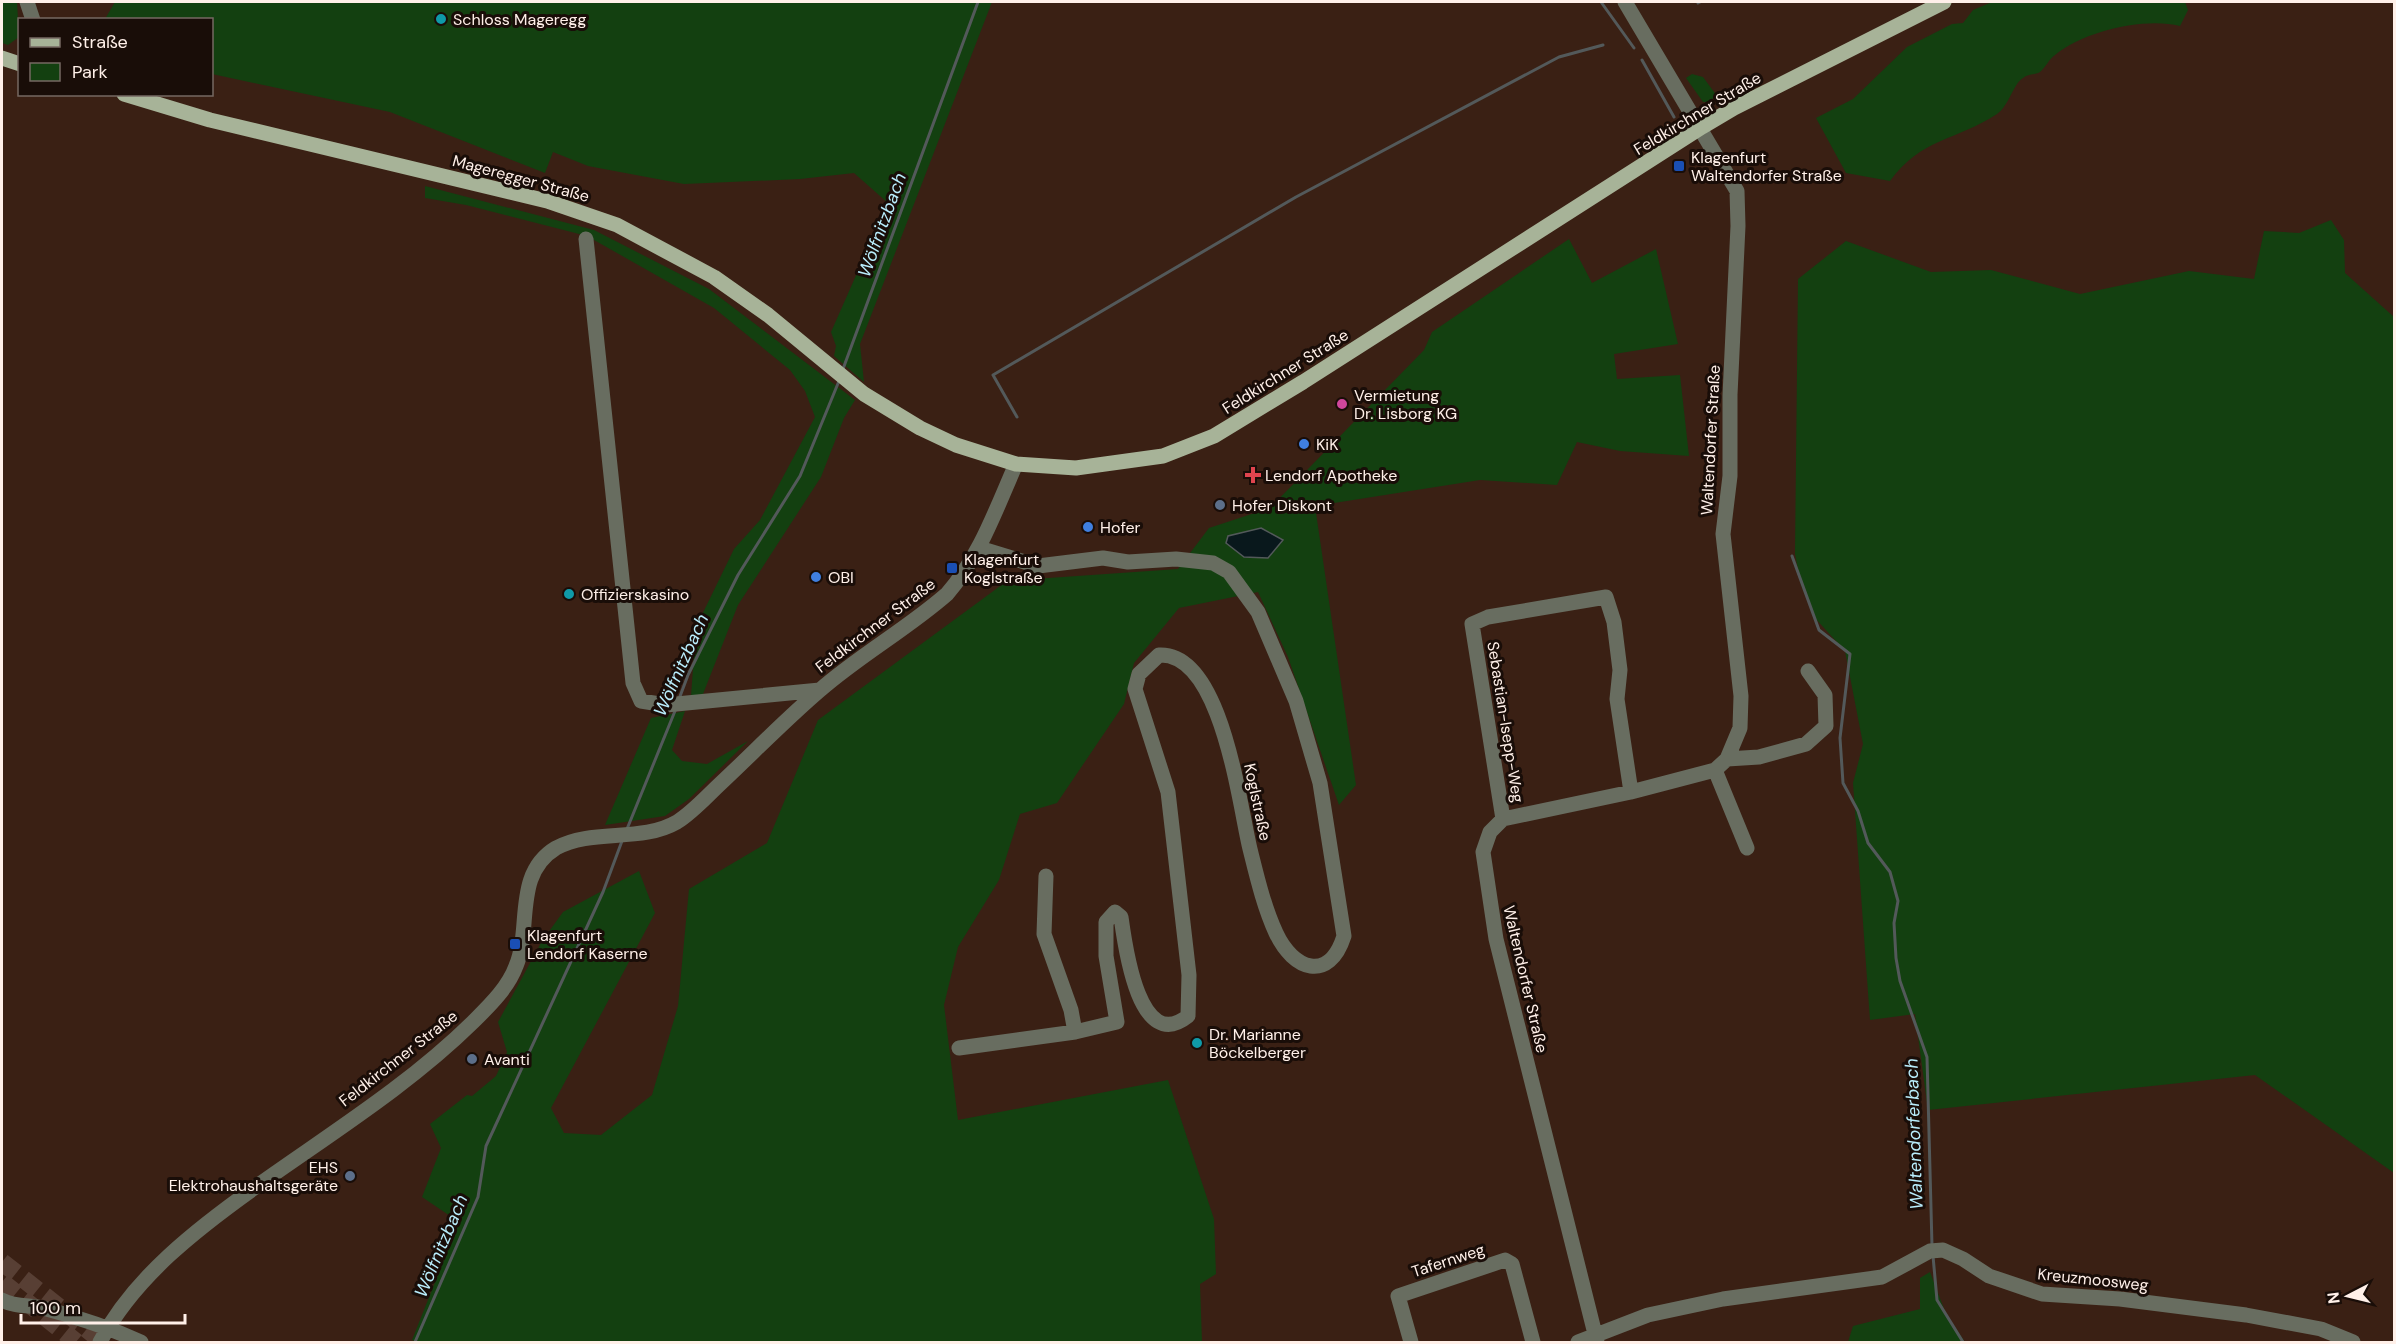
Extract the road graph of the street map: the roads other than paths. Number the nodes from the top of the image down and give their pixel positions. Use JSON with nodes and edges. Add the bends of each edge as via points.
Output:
{"nodes":[{"id":1,"x":27,"y":2,"type":"edge"},
{"id":2,"x":1625,"y":2,"type":"edge"},
{"id":3,"x":1944,"y":2,"type":"edge"},
{"id":4,"x":32,"y":18,"type":"edge"},
{"id":5,"x":2,"y":58,"type":"edge"},
{"id":6,"x":18,"y":63,"type":"edge"},
{"id":7,"x":131,"y":96,"type":"edge"},
{"id":8,"x":1702,"y":127,"type":"junction"},
{"id":9,"x":586,"y":239,"type":"dead end"},
{"id":10,"x":1016,"y":464,"type":"junction"},
{"id":11,"x":979,"y":549,"type":"junction"},
{"id":12,"x":1808,"y":671,"type":"dead end"},
{"id":13,"x":820,"y":690,"type":"junction"},
{"id":14,"x":1727,"y":759,"type":"junction"},
{"id":15,"x":1714,"y":770,"type":"junction"},
{"id":16,"x":1631,"y":792,"type":"junction"},
{"id":17,"x":1503,"y":819,"type":"junction"},
{"id":18,"x":1747,"y":848,"type":"dead end"},
{"id":19,"x":1046,"y":876,"type":"dead end"},
{"id":20,"x":1075,"y":1032,"type":"junction"},
{"id":21,"x":959,"y":1048,"type":"dead end"},
{"id":22,"x":2,"y":1300,"type":"edge"},
{"id":23,"x":108,"y":1328,"type":"junction"},
{"id":24,"x":1597,"y":1340,"type":"edge"},
{"id":25,"x":100,"y":1342,"type":"edge"},
{"id":26,"x":141,"y":1342,"type":"edge"},
{"id":27,"x":1411,"y":1342,"type":"edge"},
{"id":28,"x":1533,"y":1342,"type":"edge"},
{"id":29,"x":1578,"y":1342,"type":"edge"},
{"id":30,"x":2353,"y":1342,"type":"edge"}],
"edges":[{"from":1,"to":4,"type":"street"},
{"from":2,"to":8,"type":"street","name":"Waltendorfer Straße"},
{"from":3,"to":8,"type":"main road","name":"Feldkirchner Straße"},
{"from":5,"to":6,"type":"main road"},
{"from":7,"to":10,"type":"main road","name":"Mageregger Straße","via":[[210,120],[526,195],[607,222],[714,277],[768,315],[864,394],[956,445]]},
{"from":8,"to":10,"type":"main road","name":"Feldkirchner Straße","via":[[1214,436],[1163,456],[1133,462],[1076,468]]},
{"from":8,"to":14,"type":"street","name":"Waltendorfer Straße","via":[[1737,190],[1730,476],[1723,534],[1741,696],[1740,728]]},
{"from":9,"to":13,"type":"street","via":[[633,683],[641,701],[666,705]]},
{"from":10,"to":11,"type":"street","name":"Feldkirchner Straße"},
{"from":11,"to":13,"type":"street","name":"Feldkirchner Straße","via":[[947,594]]},
{"from":11,"to":20,"type":"street","name":"Koglstraße","via":[[1038,566],[1103,558],[1128,562],[1176,559],[1213,563],[1228,572],[1258,612],[1296,701],[1320,783],[1344,936],[1340,950],[1332,958],[1310,966],[1298,964],[1275,932],[1250,850],[1227,745],[1199,678],[1172,654],[1159,655],[1138,674],[1135,689],[1168,792],[1189,975],[1188,1016],[1168,1026],[1148,1012],[1134,984],[1121,917],[1115,912],[1106,922],[1106,956],[1117,1022]]},
{"from":12,"to":14,"type":"street","via":[[1825,695],[1826,726],[1806,744],[1759,757]]},
{"from":13,"to":23,"type":"street","name":"Feldkirchner Straße","via":[[686,815],[663,828],[574,842],[556,849],[541,862],[530,880],[522,947],[515,968],[506,985],[472,1023],[402,1082],[217,1215],[147,1278]]},
{"from":14,"to":15,"type":"street","name":"Waltendorfer Straße"},
{"from":15,"to":16,"type":"street","name":"Waltendorfer Straße"},
{"from":15,"to":18,"type":"street"},
{"from":16,"to":17,"type":"street","name":"Waltendorfer Straße"},
{"from":16,"to":17,"type":"street","name":"Sebastian-Isepp-Weg","via":[[1617,699],[1618,651],[1606,597],[1488,617],[1472,624]]},
{"from":17,"to":24,"type":"street","name":"Waltendorfer Straße","via":[[1490,832],[1483,852],[1496,939]]},
{"from":19,"to":20,"type":"street","via":[[1044,934]]},
{"from":20,"to":21,"type":"street","name":"Koglstraße"},
{"from":22,"to":23,"type":"street","via":[[41,1307]]},
{"from":23,"to":25,"type":"street","name":"Feldkirchner Straße"},
{"from":23,"to":26,"type":"street"},
{"from":24,"to":29,"type":"street"},
{"from":24,"to":30,"type":"street","name":"Kreuzmoosweg","via":[[1648,1315],[1723,1299],[1882,1277],[1930,1251],[1943,1250],[1989,1276],[2042,1294],[2120,1299],[2246,1315],[2320,1329]]},
{"from":27,"to":28,"type":"street","name":"Tafernweg","via":[[1398,1296],[1505,1260],[1512,1264]]}]}
